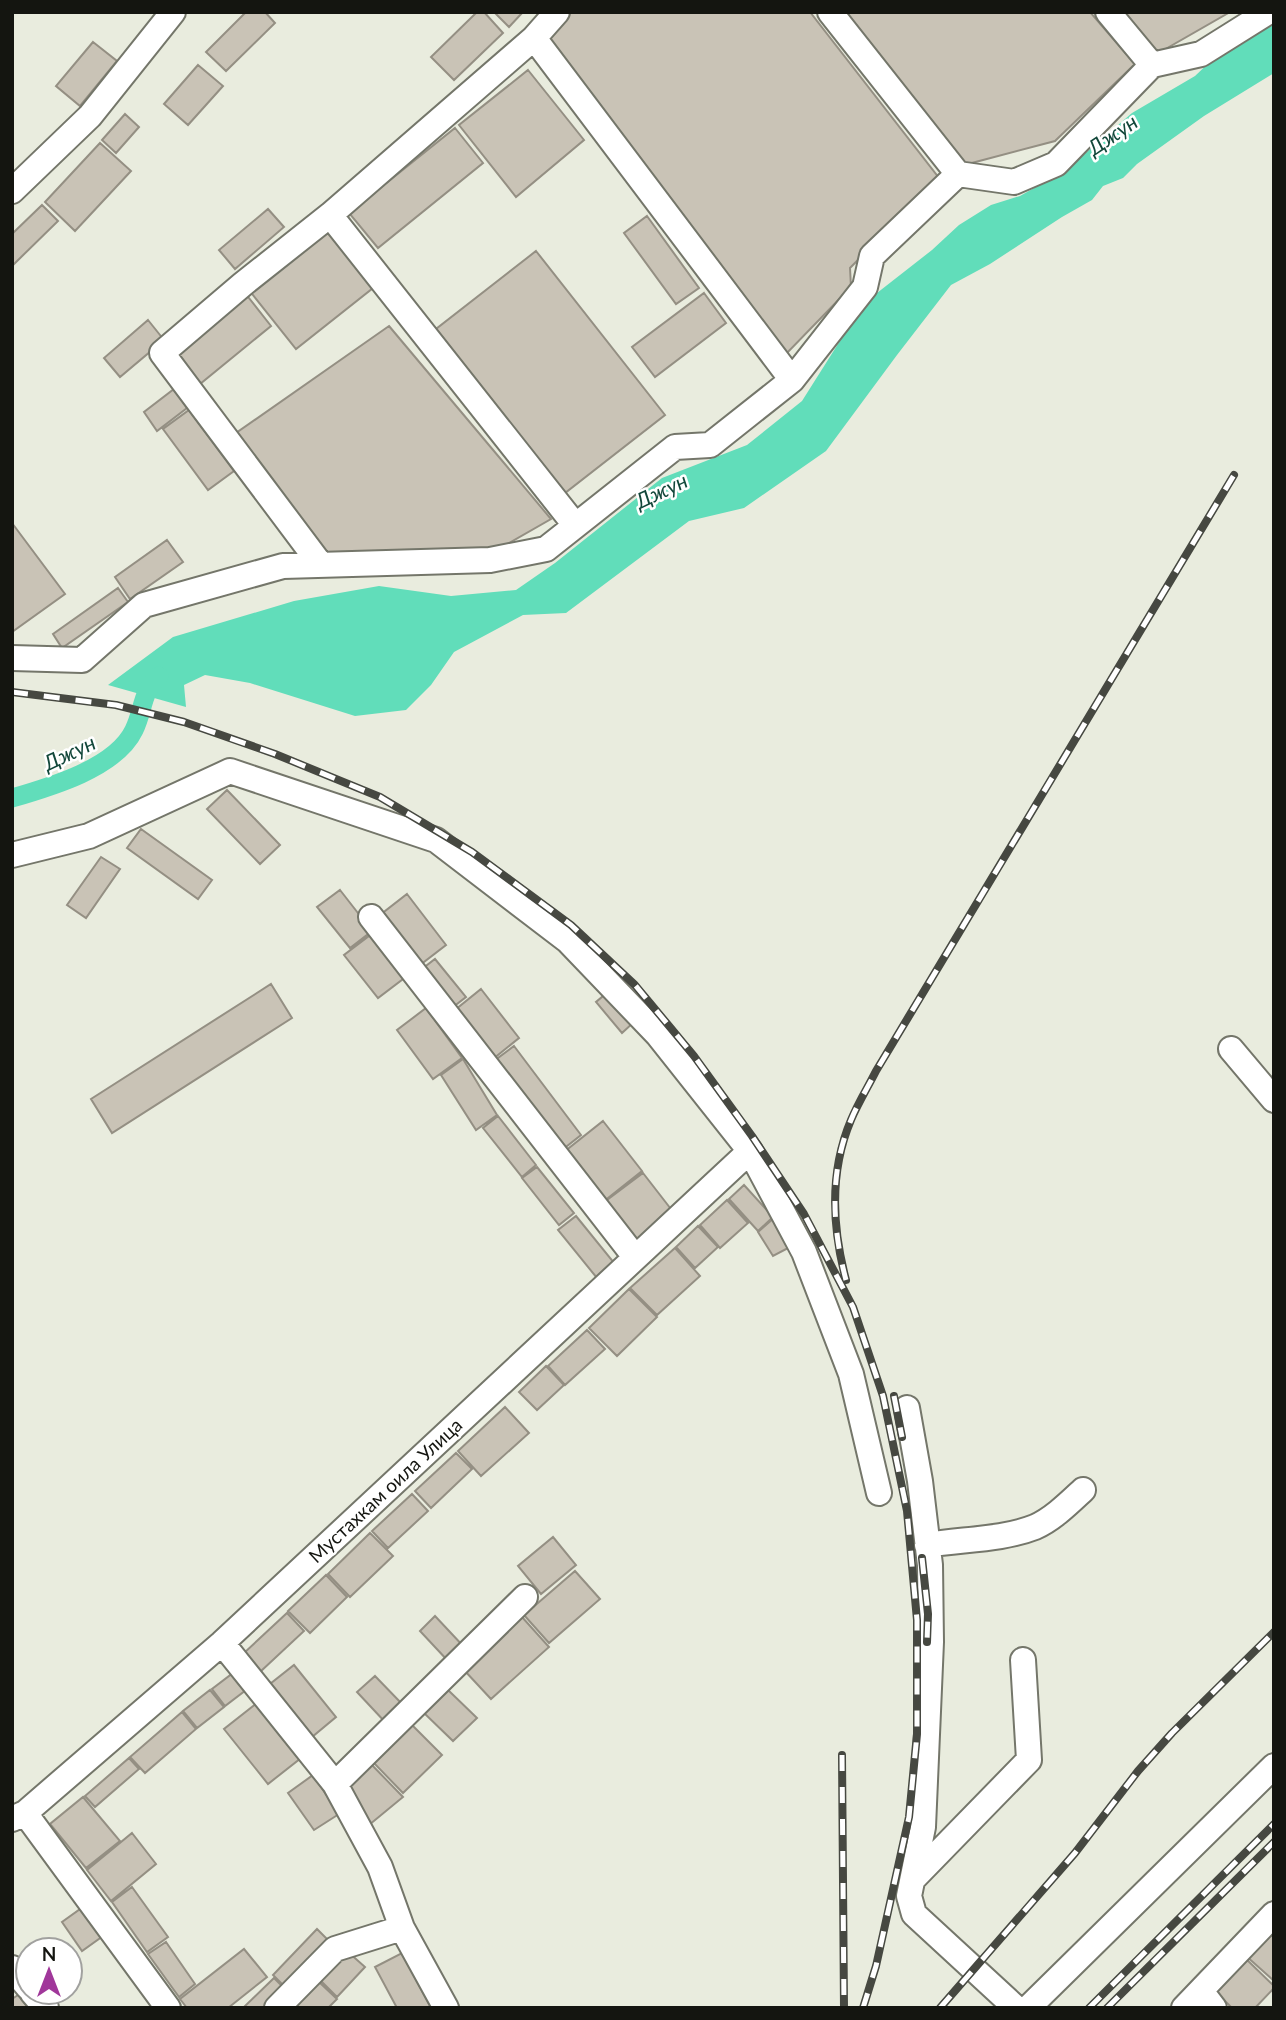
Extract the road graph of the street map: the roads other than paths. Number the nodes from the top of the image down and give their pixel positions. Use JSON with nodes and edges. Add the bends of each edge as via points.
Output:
{"nodes":[{"id":1,"x":173,"y":12,"type":"edge"},
{"id":2,"x":557,"y":12,"type":"edge"},
{"id":3,"x":830,"y":12,"type":"edge"},
{"id":4,"x":1108,"y":12,"type":"edge"},
{"id":5,"x":1268,"y":12,"type":"edge"},
{"id":6,"x":534,"y":38,"type":"junction"},
{"id":7,"x":1153,"y":65,"type":"junction"},
{"id":8,"x":958,"y":174,"type":"junction"},
{"id":9,"x":12,"y":191,"type":"edge"},
{"id":10,"x":330,"y":215,"type":"junction"},
{"id":11,"x":792,"y":380,"type":"junction"},
{"id":12,"x":575,"y":525,"type":"junction"},
{"id":13,"x":321,"y":565,"type":"junction"},
{"id":14,"x":12,"y":658,"type":"edge"},
{"id":15,"x":12,"y":855,"type":"edge"},
{"id":16,"x":371,"y":917,"type":"dead end"},
{"id":17,"x":1231,"y":1049,"type":"dead end"},
{"id":18,"x":1274,"y":1100,"type":"edge"},
{"id":19,"x":750,"y":1151,"type":"junction"},
{"id":20,"x":635,"y":1257,"type":"junction"},
{"id":21,"x":906,"y":1408,"type":"dead end"},
{"id":22,"x":1083,"y":1490,"type":"dead end"},
{"id":23,"x":879,"y":1493,"type":"dead end"},
{"id":24,"x":927,"y":1545,"type":"junction"},
{"id":25,"x":525,"y":1597,"type":"dead end"},
{"id":26,"x":222,"y":1643,"type":"junction"},
{"id":27,"x":1023,"y":1660,"type":"dead end"},
{"id":28,"x":1274,"y":1766,"type":"edge"},
{"id":29,"x":335,"y":1784,"type":"junction"},
{"id":30,"x":18,"y":1816,"type":"edge"},
{"id":31,"x":912,"y":1879,"type":"junction"},
{"id":32,"x":1274,"y":1914,"type":"edge"},
{"id":33,"x":402,"y":1928,"type":"junction"},
{"id":34,"x":1200,"y":2002,"type":"edge"},
{"id":35,"x":168,"y":2008,"type":"edge"},
{"id":36,"x":277,"y":2008,"type":"edge"},
{"id":37,"x":446,"y":2008,"type":"edge"},
{"id":38,"x":1016,"y":2008,"type":"edge"},
{"id":39,"x":1028,"y":2008,"type":"edge"}],
"edges":[{"from":1,"to":9,"type":"street","via":[[90,116]]},
{"from":2,"to":6,"type":"street"},
{"from":3,"to":8,"type":"street"},
{"from":4,"to":7,"type":"street"},
{"from":5,"to":7,"type":"street","via":[[1201,54]]},
{"from":6,"to":10,"type":"street"},
{"from":6,"to":11,"type":"street"},
{"from":7,"to":8,"type":"street","via":[[1056,164],[1014,182]]},
{"from":8,"to":11,"type":"street","via":[[872,256],[864,286]]},
{"from":10,"to":12,"type":"street"},
{"from":10,"to":13,"type":"street","via":[[162,354]]},
{"from":11,"to":12,"type":"street","via":[[710,445],[675,447]]},
{"from":12,"to":13,"type":"street","via":[[546,549],[490,560]]},
{"from":13,"to":14,"type":"street","via":[[283,566],[144,604],[82,660]]},
{"from":15,"to":19,"type":"street","via":[[89,836],[230,771],[436,840],[568,940],[658,1035]]},
{"from":16,"to":20,"type":"street"},
{"from":17,"to":18,"type":"street"},
{"from":19,"to":20,"type":"street","name":"Мустахкам оила Улица"},
{"from":19,"to":23,"type":"street","via":[[804,1252],[851,1374]]},
{"from":20,"to":26,"type":"street","name":"Мустахкам оила Улица"},
{"from":21,"to":24,"type":"street"},
{"from":22,"to":24,"type":"street","via":[[1037,1526]]},
{"from":24,"to":31,"type":"street","via":[[931,1642],[923,1827]]},
{"from":25,"to":29,"type":"street"},
{"from":26,"to":29,"type":"street"},
{"from":26,"to":30,"type":"street","name":"Мустахкам оила Улица"},
{"from":27,"to":31,"type":"street","via":[[1029,1760]]},
{"from":28,"to":39,"type":"street"},
{"from":29,"to":33,"type":"street","via":[[380,1867]]},
{"from":30,"to":35,"type":"street"},
{"from":31,"to":38,"type":"street","via":[[909,1896],[914,1914]]},
{"from":32,"to":34,"type":"street"},
{"from":33,"to":36,"type":"street","via":[[335,1950]]},
{"from":33,"to":37,"type":"street"}]}
